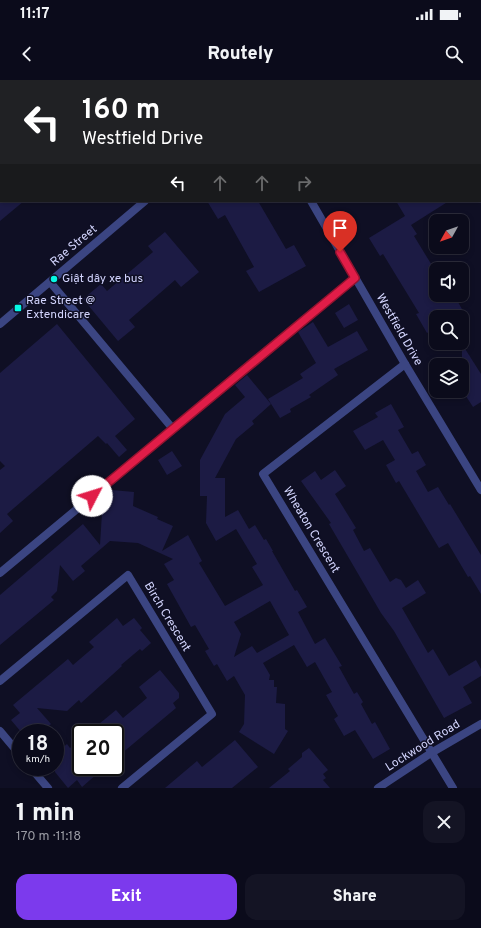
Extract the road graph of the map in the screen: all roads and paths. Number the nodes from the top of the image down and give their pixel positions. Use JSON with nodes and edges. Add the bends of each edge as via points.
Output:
{"nodes":[{"id":1,"x":144,"y":202,"type":"edge"},
{"id":2,"x":311,"y":202,"type":"edge"},
{"id":3,"x":355,"y":278,"type":"junction"},
{"id":4,"x":50,"y":282,"type":"junction"},
{"id":5,"x":0,"y":324,"type":"edge"},
{"id":6,"x":405,"y":364,"type":"junction"},
{"id":7,"x":173,"y":429,"type":"junction"},
{"id":8,"x":481,"y":490,"type":"edge"},
{"id":9,"x":0,"y":573,"type":"edge"},
{"id":10,"x":0,"y":681,"type":"edge"},
{"id":11,"x":481,"y":724,"type":"edge"},
{"id":12,"x":0,"y":731,"type":"edge"},
{"id":13,"x":12,"y":745,"type":"edge"},
{"id":14,"x":431,"y":753,"type":"junction"},
{"id":15,"x":38,"y":776,"type":"edge"},
{"id":16,"x":48,"y":788,"type":"edge"},
{"id":17,"x":122,"y":788,"type":"edge"},
{"id":18,"x":378,"y":788,"type":"edge"},
{"id":19,"x":453,"y":788,"type":"edge"}],
"edges":[{"from":1,"to":4,"type":"street","name":"Rae Street"},
{"from":2,"to":3,"type":"street","name":"Westfield Drive"},
{"from":3,"to":6,"type":"street","name":"Westfield Drive"},
{"from":3,"to":7,"type":"street"},
{"from":4,"to":5,"type":"street","name":"Rae Street"},
{"from":4,"to":7,"type":"street"},
{"from":6,"to":8,"type":"street","name":"Westfield Drive"},
{"from":6,"to":14,"type":"street","name":"Wheaton Crescent","via":[[263,474]]},
{"from":7,"to":9,"type":"street"},
{"from":10,"to":17,"type":"street","name":"Birch Crescent","via":[[128,575],[212,714]]},
{"from":11,"to":14,"type":"street","name":"Lockwood Road"},
{"from":12,"to":13,"type":"street"},
{"from":14,"to":18,"type":"street","name":"Lockwood Road"},
{"from":14,"to":19,"type":"street"},
{"from":15,"to":16,"type":"street"}]}
